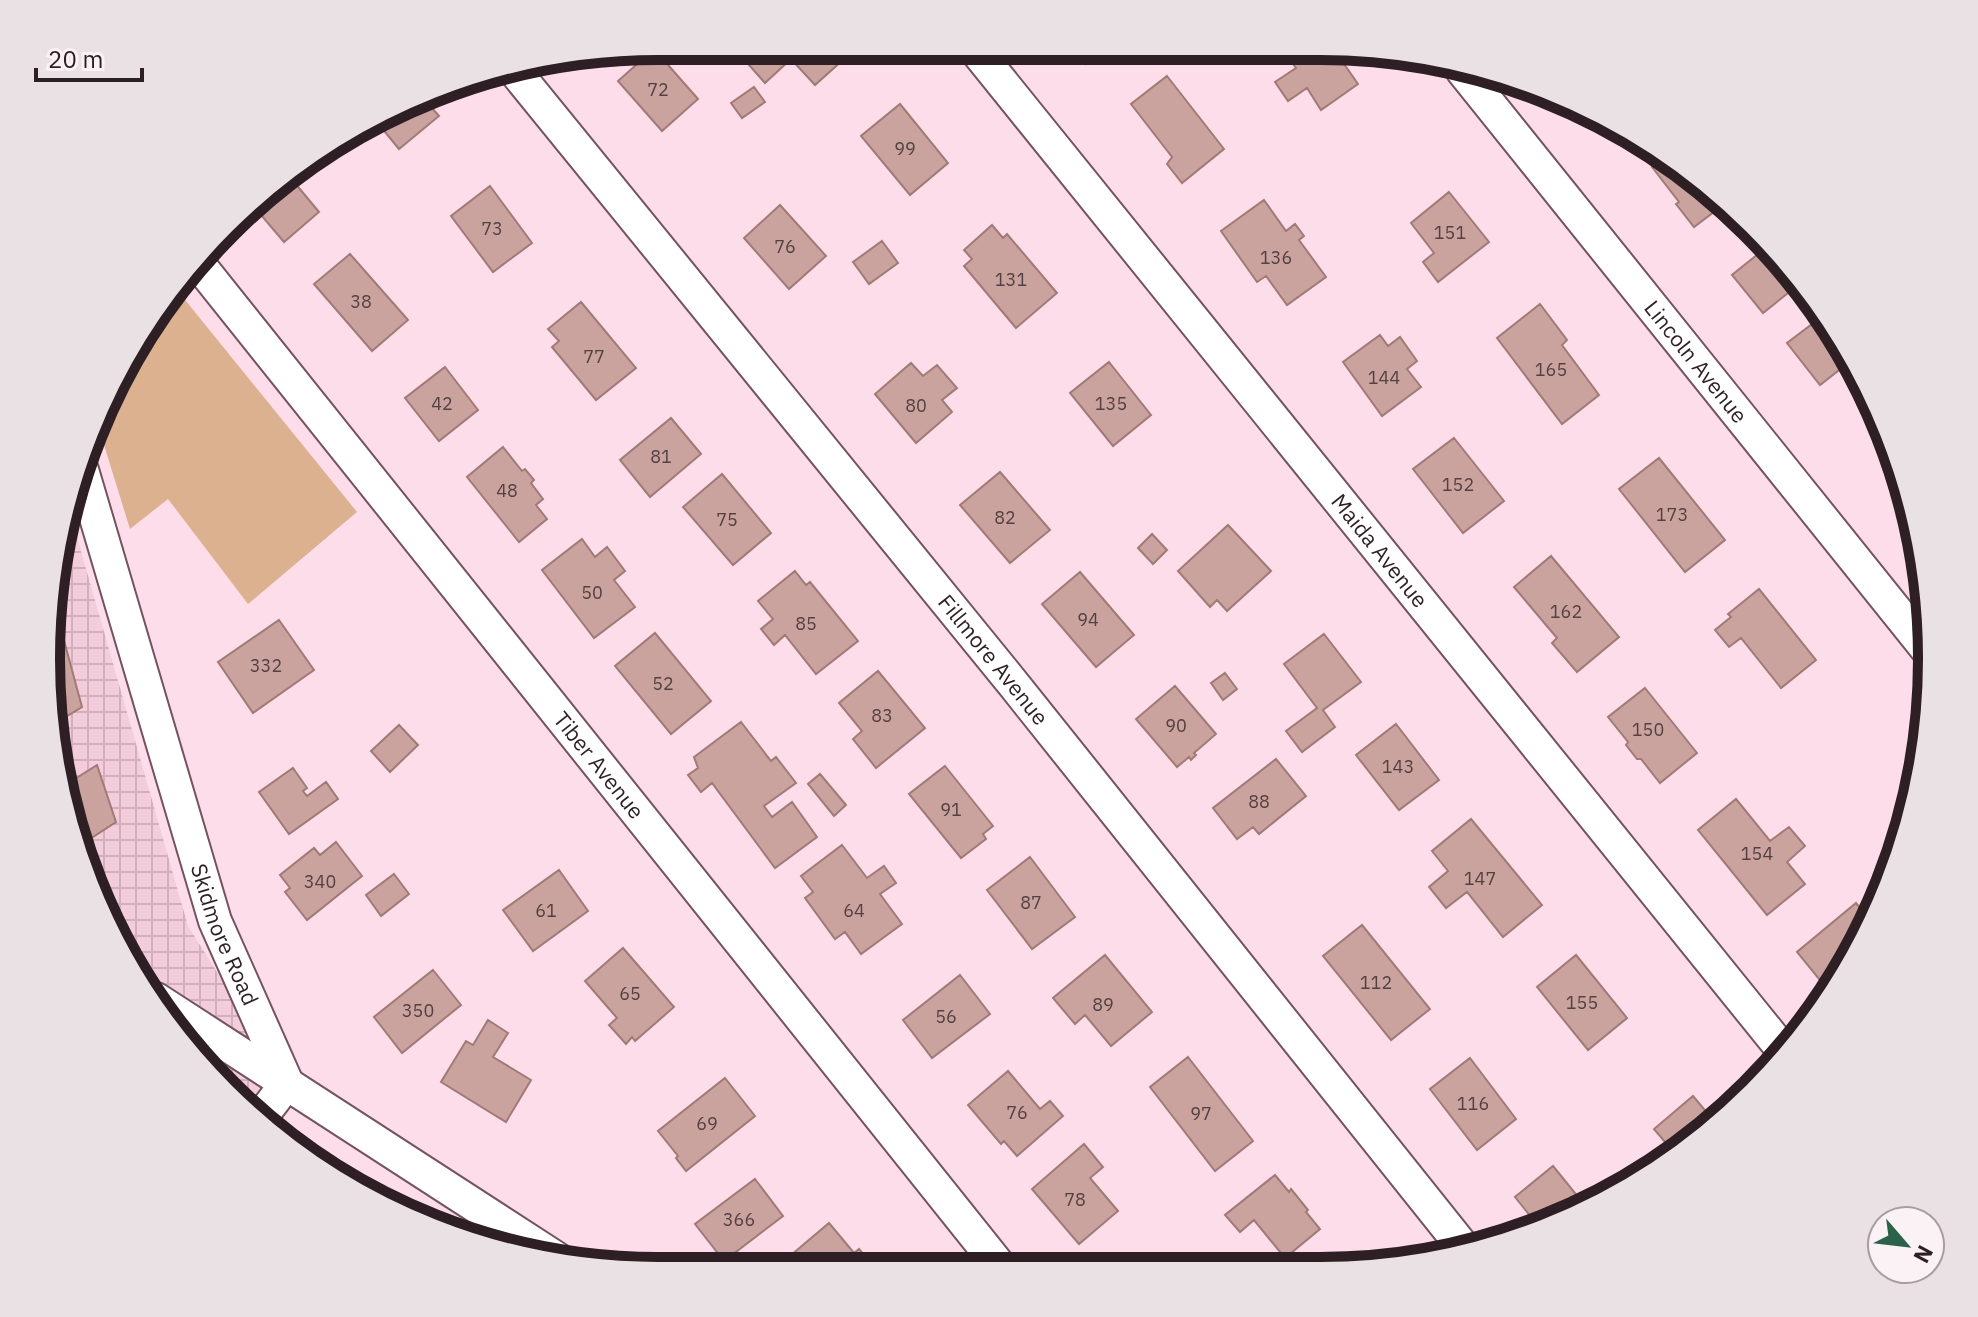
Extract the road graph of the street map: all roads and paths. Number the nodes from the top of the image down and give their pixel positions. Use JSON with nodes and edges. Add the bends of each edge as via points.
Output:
{"nodes":[{"id":1,"x":984,"y":60,"type":"edge"},
{"id":2,"x":519,"y":77,"type":"edge"},
{"id":3,"x":1469,"y":79,"type":"edge"},
{"id":4,"x":204,"y":270,"type":"edge"},
{"id":5,"x":86,"y":484,"type":"edge"},
{"id":6,"x":1917,"y":637,"type":"edge"},
{"id":7,"x":176,"y":1012,"type":"edge"},
{"id":8,"x":1777,"y":1043,"type":"edge"},
{"id":9,"x":287,"y":1083,"type":"junction"},
{"id":10,"x":266,"y":1110,"type":"edge"},
{"id":11,"x":1458,"y":1240,"type":"edge"},
{"id":12,"x":533,"y":1243,"type":"edge"},
{"id":13,"x":992,"y":1257,"type":"edge"}],
"edges":[{"from":1,"to":8,"type":"street","name":"Maida Avenue"},
{"from":2,"to":11,"type":"street","name":"Fillmore Avenue"},
{"from":3,"to":6,"type":"street","name":"Lincoln Avenue"},
{"from":4,"to":13,"type":"street","name":"Tiber Avenue"},
{"from":5,"to":9,"type":"street","name":"Skidmore Road","via":[[215,921]]},
{"from":7,"to":9,"type":"street"},
{"from":9,"to":10,"type":"street"},
{"from":9,"to":12,"type":"street"}]}
